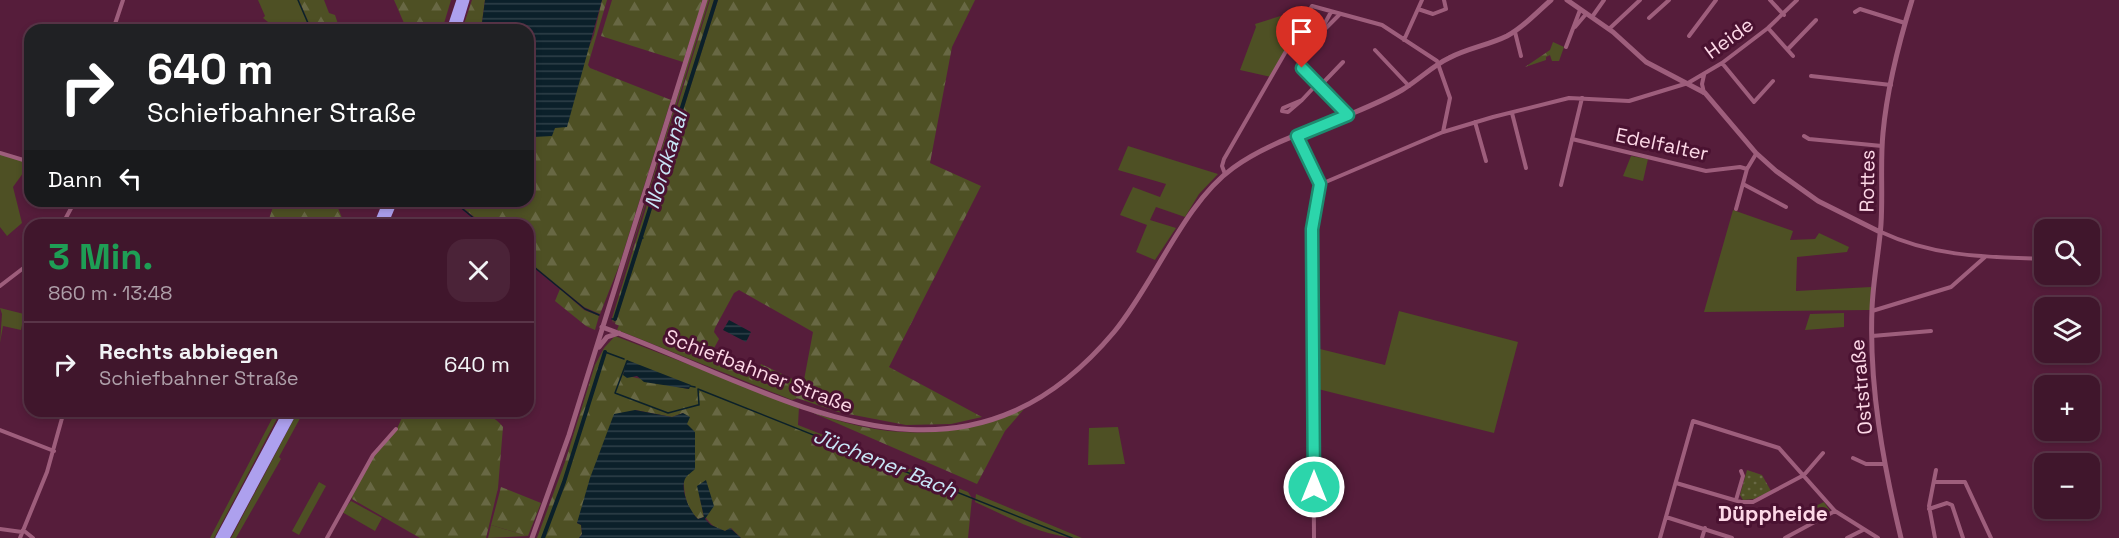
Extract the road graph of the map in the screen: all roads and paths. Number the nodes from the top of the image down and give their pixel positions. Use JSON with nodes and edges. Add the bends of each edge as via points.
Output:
{"nodes":[{"id":1,"x":123,"y":0,"type":"edge"},
{"id":2,"x":460,"y":0,"type":"edge"},
{"id":3,"x":466,"y":0,"type":"edge"},
{"id":4,"x":705,"y":0,"type":"edge"},
{"id":5,"x":1315,"y":0,"type":"edge"},
{"id":6,"x":1422,"y":0,"type":"edge"},
{"id":7,"x":1444,"y":0,"type":"edge"},
{"id":8,"x":1551,"y":0,"type":"edge"},
{"id":9,"x":1568,"y":0,"type":"edge"},
{"id":10,"x":1604,"y":0,"type":"edge"},
{"id":11,"x":1640,"y":0,"type":"edge"},
{"id":12,"x":1669,"y":0,"type":"edge"},
{"id":13,"x":1716,"y":0,"type":"edge"},
{"id":14,"x":1770,"y":0,"type":"edge"},
{"id":15,"x":1797,"y":0,"type":"edge"},
{"id":16,"x":1912,"y":0,"type":"edge"},
{"id":17,"x":1312,"y":6,"type":"junction"},
{"id":18,"x":1418,"y":9,"type":"junction"},
{"id":19,"x":1580,"y":10,"type":"junction"},
{"id":20,"x":1331,"y":12,"type":"junction"},
{"id":21,"x":1855,"y":12,"type":"dead end"},
{"id":22,"x":1339,"y":14,"type":"junction"},
{"id":23,"x":1784,"y":15,"type":"junction"},
{"id":24,"x":1589,"y":16,"type":"junction"},
{"id":25,"x":1649,"y":18,"type":"dead end"},
{"id":26,"x":1816,"y":20,"type":"dead end"},
{"id":27,"x":1905,"y":23,"type":"junction"},
{"id":28,"x":115,"y":24,"type":"edge"},
{"id":29,"x":452,"y":24,"type":"edge"},
{"id":30,"x":459,"y":24,"type":"edge"},
{"id":31,"x":1768,"y":28,"type":"junction"},
{"id":32,"x":1609,"y":29,"type":"junction"},
{"id":33,"x":1572,"y":30,"type":"junction"},
{"id":34,"x":1515,"y":32,"type":"junction"},
{"id":35,"x":1689,"y":36,"type":"dead end"},
{"id":36,"x":1317,"y":37,"type":"junction"},
{"id":37,"x":1404,"y":40,"type":"junction"},
{"id":38,"x":1314,"y":43,"type":"dead end"},
{"id":39,"x":1566,"y":47,"type":"dead end"},
{"id":40,"x":1788,"y":49,"type":"junction"},
{"id":41,"x":1375,"y":50,"type":"dead end"},
{"id":42,"x":1521,"y":56,"type":"dead end"},
{"id":43,"x":1793,"y":56,"type":"dead end"},
{"id":44,"x":1343,"y":62,"type":"dead end"},
{"id":45,"x":1439,"y":63,"type":"junction"},
{"id":46,"x":1722,"y":63,"type":"junction"},
{"id":47,"x":1302,"y":68,"type":"dead end"},
{"id":48,"x":1670,"y":75,"type":"junction"},
{"id":49,"x":1704,"y":75,"type":"junction"},
{"id":50,"x":1811,"y":76,"type":"dead end"},
{"id":51,"x":1773,"y":81,"type":"dead end"},
{"id":52,"x":1688,"y":83,"type":"junction"},
{"id":53,"x":1317,"y":84,"type":"junction"},
{"id":54,"x":1892,"y":85,"type":"junction"},
{"id":55,"x":1409,"y":86,"type":"junction"},
{"id":56,"x":1669,"y":88,"type":"junction"},
{"id":57,"x":1705,"y":93,"type":"junction"},
{"id":58,"x":1582,"y":98,"type":"junction"},
{"id":59,"x":1302,"y":100,"type":"junction"},
{"id":60,"x":1512,"y":112,"type":"junction"},
{"id":61,"x":1348,"y":115,"type":"junction"},
{"id":62,"x":1475,"y":122,"type":"junction"},
{"id":63,"x":1443,"y":132,"type":"junction"},
{"id":64,"x":1297,"y":136,"type":"junction"},
{"id":65,"x":1804,"y":136,"type":"dead end"},
{"id":66,"x":1572,"y":139,"type":"junction"},
{"id":67,"x":1882,"y":146,"type":"junction"},
{"id":68,"x":0,"y":153,"type":"edge"},
{"id":69,"x":1756,"y":153,"type":"junction"},
{"id":70,"x":24,"y":160,"type":"edge"},
{"id":71,"x":1486,"y":161,"type":"dead end"},
{"id":72,"x":1526,"y":168,"type":"dead end"},
{"id":73,"x":1747,"y":170,"type":"junction"},
{"id":74,"x":1225,"y":174,"type":"junction"},
{"id":75,"x":1320,"y":184,"type":"junction"},
{"id":76,"x":1743,"y":184,"type":"junction"},
{"id":77,"x":1561,"y":185,"type":"dead end"},
{"id":78,"x":1786,"y":207,"type":"dead end"},
{"id":79,"x":1736,"y":209,"type":"dead end"},
{"id":80,"x":1880,"y":232,"type":"junction"},
{"id":81,"x":1984,"y":258,"type":"junction"},
{"id":82,"x":2034,"y":259,"type":"edge"},
{"id":83,"x":24,"y":268,"type":"edge"},
{"id":84,"x":0,"y":286,"type":"edge"},
{"id":85,"x":1872,"y":311,"type":"junction"},
{"id":86,"x":602,"y":327,"type":"junction"},
{"id":87,"x":1931,"y":332,"type":"dead end"},
{"id":88,"x":619,"y":333,"type":"junction"},
{"id":89,"x":1871,"y":336,"type":"junction"},
{"id":90,"x":594,"y":356,"type":"junction"},
{"id":91,"x":62,"y":417,"type":"edge"},
{"id":92,"x":284,"y":417,"type":"edge"},
{"id":93,"x":291,"y":417,"type":"edge"},
{"id":94,"x":396,"y":429,"type":"dead end"},
{"id":95,"x":0,"y":430,"type":"edge"},
{"id":96,"x":54,"y":451,"type":"junction"},
{"id":97,"x":1823,"y":453,"type":"dead end"},
{"id":98,"x":1853,"y":458,"type":"dead end"},
{"id":99,"x":1884,"y":464,"type":"junction"},
{"id":100,"x":1936,"y":470,"type":"dead end"},
{"id":101,"x":1741,"y":471,"type":"dead end"},
{"id":102,"x":1804,"y":475,"type":"junction"},
{"id":103,"x":1934,"y":482,"type":"junction"},
{"id":104,"x":1676,"y":483,"type":"junction"},
{"id":105,"x":1736,"y":500,"type":"junction"},
{"id":106,"x":1929,"y":510,"type":"junction"},
{"id":107,"x":1835,"y":511,"type":"junction"},
{"id":108,"x":1666,"y":517,"type":"junction"},
{"id":109,"x":1705,"y":528,"type":"junction"},
{"id":110,"x":0,"y":529,"type":"edge"},
{"id":111,"x":1863,"y":530,"type":"junction"},
{"id":112,"x":23,"y":531,"type":"junction"},
{"id":113,"x":20,"y":538,"type":"edge"},
{"id":114,"x":33,"y":538,"type":"edge"},
{"id":115,"x":219,"y":538,"type":"edge"},
{"id":116,"x":226,"y":538,"type":"edge"},
{"id":117,"x":327,"y":538,"type":"edge"},
{"id":118,"x":532,"y":538,"type":"edge"},
{"id":119,"x":1314,"y":538,"type":"edge"},
{"id":120,"x":1660,"y":538,"type":"edge"},
{"id":121,"x":1702,"y":538,"type":"edge"},
{"id":122,"x":1732,"y":538,"type":"edge"},
{"id":123,"x":1785,"y":538,"type":"edge"},
{"id":124,"x":1846,"y":538,"type":"edge"},
{"id":125,"x":1878,"y":538,"type":"edge"},
{"id":126,"x":1901,"y":538,"type":"edge"},
{"id":127,"x":1935,"y":538,"type":"edge"},
{"id":128,"x":1963,"y":538,"type":"edge"},
{"id":129,"x":1991,"y":538,"type":"edge"}],
"edges":[{"from":1,"to":28,"type":"street"},
{"from":2,"to":29,"type":"highway"},
{"from":3,"to":30,"type":"highway"},
{"from":4,"to":86,"type":"street"},
{"from":5,"to":17,"type":"street"},
{"from":6,"to":18,"type":"street"},
{"from":7,"to":18,"type":"street","via":[[1446,8],[1433,14]]},
{"from":8,"to":34,"type":"street","name":"Schiefbahner Straße"},
{"from":9,"to":19,"type":"street"},
{"from":10,"to":24,"type":"street"},
{"from":11,"to":32,"type":"street"},
{"from":12,"to":25,"type":"street"},
{"from":13,"to":35,"type":"street"},
{"from":14,"to":23,"type":"street"},
{"from":15,"to":23,"type":"street","name":"Heide"},
{"from":16,"to":27,"type":"street","name":"Rottes"},
{"from":17,"to":20,"type":"street"},
{"from":17,"to":74,"type":"street","via":[[1224,159]]},
{"from":18,"to":37,"type":"street"},
{"from":19,"to":24,"type":"street"},
{"from":19,"to":33,"type":"street"},
{"from":20,"to":22,"type":"street"},
{"from":20,"to":36,"type":"street"},
{"from":21,"to":27,"type":"street","via":[[1860,9]]},
{"from":22,"to":36,"type":"street"},
{"from":22,"to":37,"type":"street","via":[[1379,24]]},
{"from":23,"to":31,"type":"street","name":"Heide"},
{"from":24,"to":32,"type":"street"},
{"from":24,"to":33,"type":"street"},
{"from":26,"to":40,"type":"street"},
{"from":27,"to":54,"type":"street","name":"Rottes"},
{"from":31,"to":40,"type":"street"},
{"from":31,"to":46,"type":"street","name":"Heide"},
{"from":32,"to":48,"type":"street","via":[[1646,62]]},
{"from":33,"to":39,"type":"street"},
{"from":34,"to":42,"type":"street"},
{"from":34,"to":45,"type":"street","name":"Schiefbahner Straße"},
{"from":36,"to":38,"type":"street"},
{"from":37,"to":45,"type":"street"},
{"from":40,"to":43,"type":"street"},
{"from":41,"to":55,"type":"street"},
{"from":44,"to":53,"type":"street"},
{"from":45,"to":55,"type":"street","name":"Schiefbahner Straße"},
{"from":45,"to":63,"type":"street","via":[[1450,98]]},
{"from":46,"to":49,"type":"street","name":"Heide"},
{"from":46,"to":51,"type":"street","via":[[1754,102]]},
{"from":47,"to":53,"type":"street"},
{"from":48,"to":52,"type":"street"},
{"from":48,"to":56,"type":"street"},
{"from":49,"to":52,"type":"street","name":"Heide"},
{"from":49,"to":57,"type":"street","name":"Heide"},
{"from":50,"to":54,"type":"street"},
{"from":52,"to":56,"type":"street","name":"Heide"},
{"from":52,"to":57,"type":"street"},
{"from":53,"to":59,"type":"street"},
{"from":53,"to":61,"type":"street"},
{"from":54,"to":67,"type":"street","name":"Rottes"},
{"from":55,"to":61,"type":"street","name":"Schiefbahner Straße"},
{"from":56,"to":58,"type":"street","name":"Heide","via":[[1626,101]]},
{"from":57,"to":69,"type":"street"},
{"from":58,"to":60,"type":"street","name":"Heide"},
{"from":58,"to":66,"type":"street"},
{"from":59,"to":59,"type":"street","via":[[1283,108],[1282,111],[1288,112]]},
{"from":60,"to":62,"type":"street","name":"Heide"},
{"from":60,"to":72,"type":"street"},
{"from":61,"to":64,"type":"street","name":"Schiefbahner Straße"},
{"from":62,"to":63,"type":"street","name":"Heide"},
{"from":62,"to":71,"type":"street"},
{"from":63,"to":75,"type":"street","name":"Heide"},
{"from":64,"to":74,"type":"street","name":"Schiefbahner Straße","via":[[1248,158]]},
{"from":64,"to":75,"type":"street"},
{"from":65,"to":67,"type":"street","via":[[1809,140]]},
{"from":66,"to":73,"type":"street","name":"Edelfalter","via":[[1706,171],[1740,167]]},
{"from":66,"to":77,"type":"street"},
{"from":67,"to":80,"type":"street","name":"Rottes"},
{"from":68,"to":70,"type":"street"},
{"from":69,"to":73,"type":"street"},
{"from":69,"to":80,"type":"street","via":[[1809,195]]},
{"from":73,"to":76,"type":"street"},
{"from":74,"to":88,"type":"street","name":"Schiefbahner Straße","via":[[1196,207],[1124,319],[1092,356],[1041,396],[1018,409],[974,424],[919,431],[852,423]]},
{"from":75,"to":119,"type":"street","via":[[1312,229]]},
{"from":76,"to":78,"type":"street"},
{"from":76,"to":79,"type":"street"},
{"from":80,"to":81,"type":"street","name":"Rottes","via":[[1922,249]]},
{"from":80,"to":85,"type":"street","name":"Oststraße"},
{"from":81,"to":82,"type":"street","name":"Rottes"},
{"from":81,"to":85,"type":"street","via":[[1951,287]]},
{"from":83,"to":84,"type":"street"},
{"from":85,"to":89,"type":"street","name":"Oststraße"},
{"from":86,"to":88,"type":"street","name":"Schiefbahner Straße"},
{"from":86,"to":90,"type":"street"},
{"from":87,"to":89,"type":"street"},
{"from":88,"to":90,"type":"street","via":[[605,339]]},
{"from":89,"to":99,"type":"street","name":"Oststraße"},
{"from":90,"to":118,"type":"street"},
{"from":91,"to":96,"type":"street"},
{"from":92,"to":115,"type":"highway"},
{"from":93,"to":116,"type":"highway"},
{"from":94,"to":117,"type":"street","via":[[373,455]]},
{"from":95,"to":96,"type":"street"},
{"from":96,"to":112,"type":"street"},
{"from":97,"to":102,"type":"street"},
{"from":98,"to":99,"type":"street","via":[[1869,465]]},
{"from":99,"to":126,"type":"street","name":"Oststraße"},
{"from":100,"to":103,"type":"street"},
{"from":101,"to":105,"type":"street"},
{"from":102,"to":104,"type":"street","via":[[1777,446],[1694,421]]},
{"from":102,"to":105,"type":"street","via":[[1755,501]]},
{"from":102,"to":107,"type":"street"},
{"from":103,"to":106,"type":"street"},
{"from":103,"to":129,"type":"street","via":[[1965,482]]},
{"from":104,"to":105,"type":"street"},
{"from":104,"to":108,"type":"street"},
{"from":106,"to":127,"type":"street"},
{"from":106,"to":128,"type":"street","via":[[1947,503],[1952,506]]},
{"from":107,"to":111,"type":"street"},
{"from":107,"to":123,"type":"street"},
{"from":108,"to":109,"type":"street"},
{"from":108,"to":120,"type":"street"},
{"from":109,"to":121,"type":"street"},
{"from":109,"to":122,"type":"street"},
{"from":110,"to":112,"type":"street"},
{"from":111,"to":124,"type":"street"},
{"from":111,"to":125,"type":"street"},
{"from":112,"to":113,"type":"street"},
{"from":112,"to":114,"type":"street"}]}
